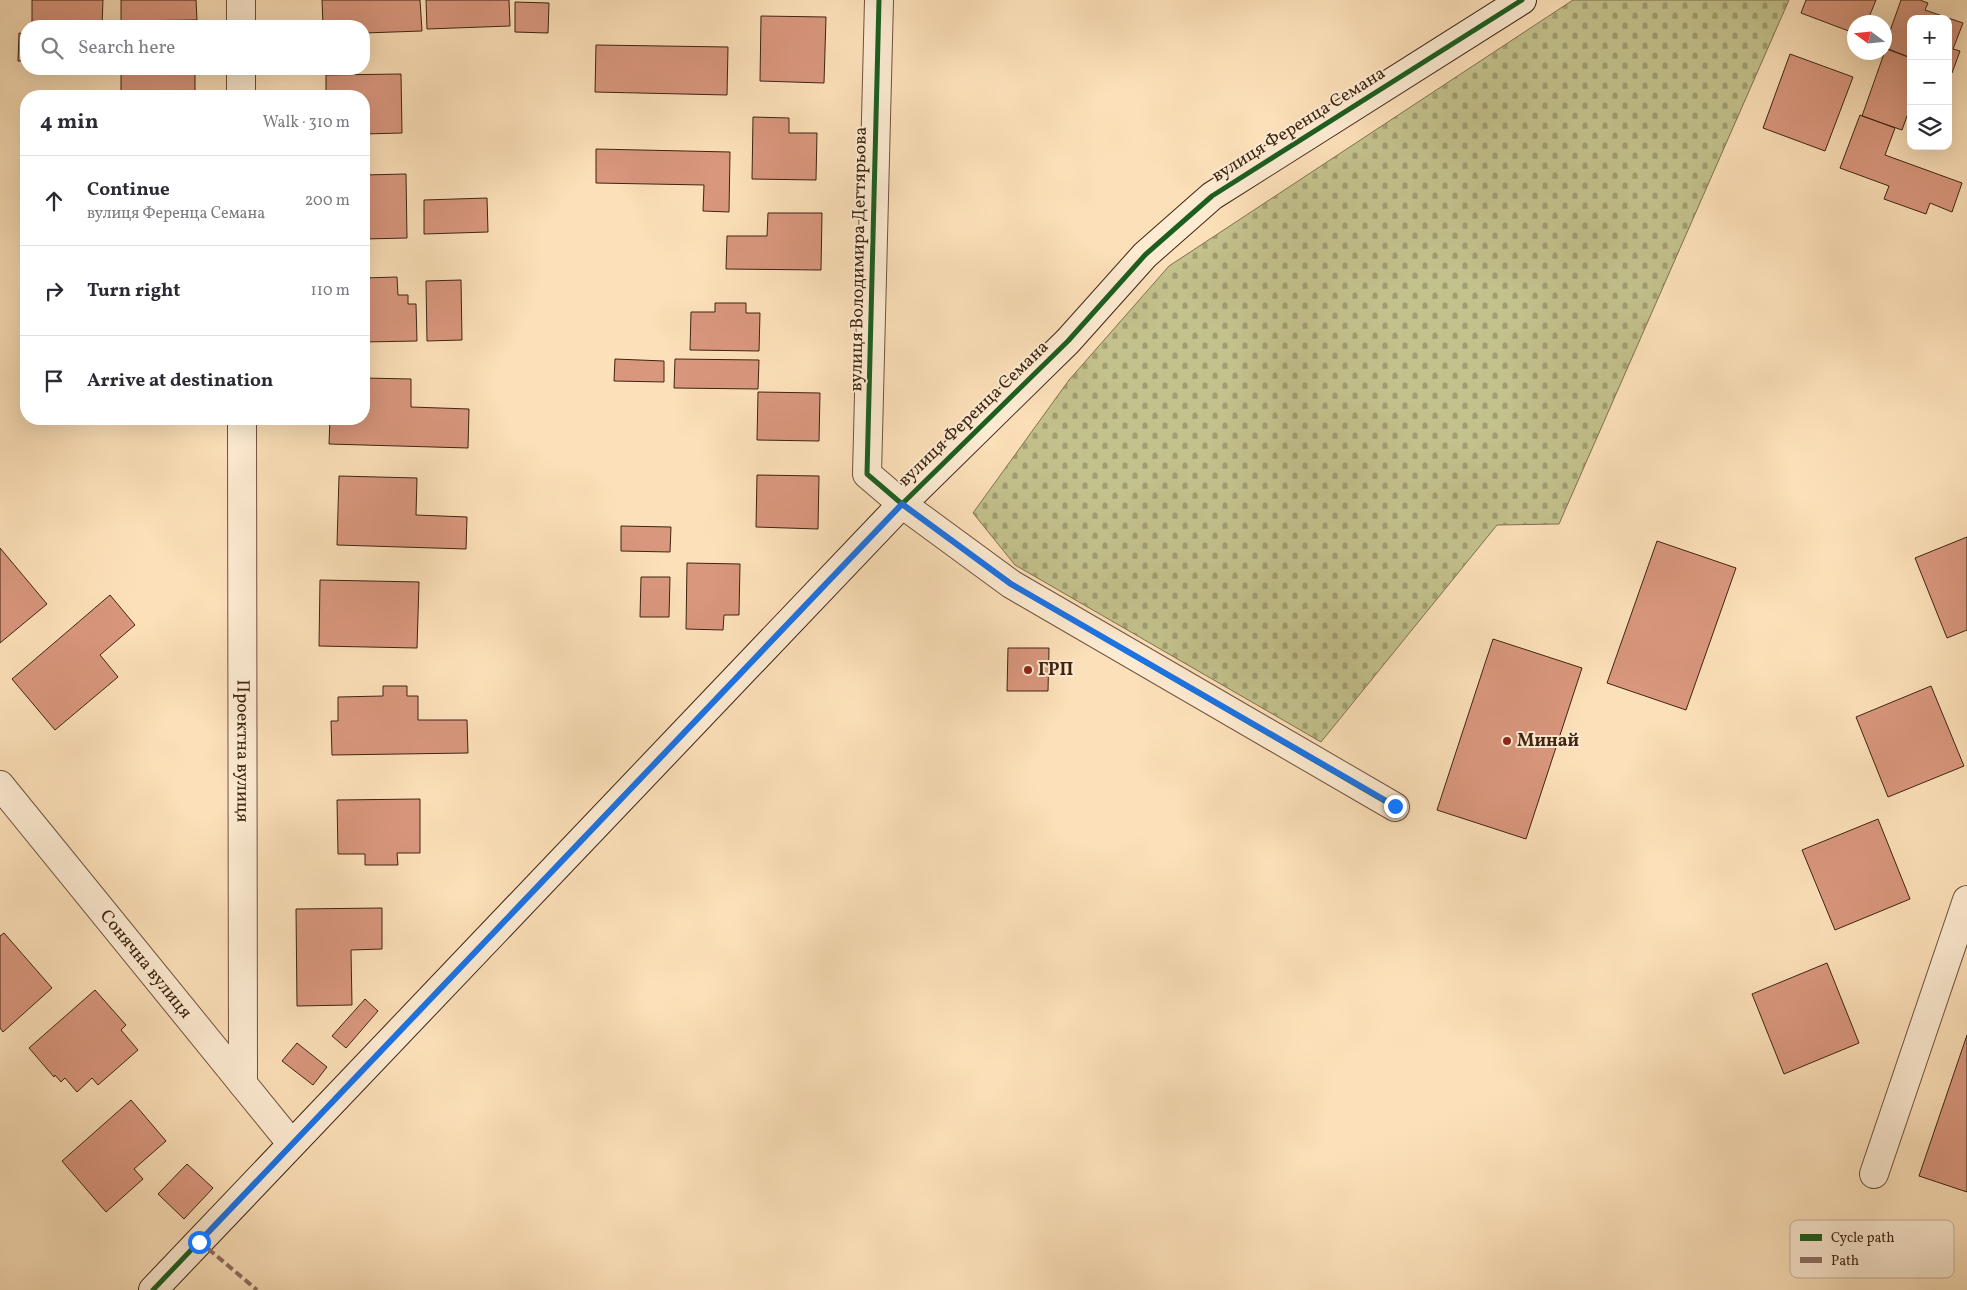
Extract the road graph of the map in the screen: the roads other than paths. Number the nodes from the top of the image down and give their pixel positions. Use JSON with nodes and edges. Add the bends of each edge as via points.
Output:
{"nodes":[{"id":1,"x":241,"y":0,"type":"edge"},
{"id":2,"x":879,"y":0,"type":"edge"},
{"id":3,"x":1522,"y":0,"type":"edge"},
{"id":4,"x":241,"y":20,"type":"edge"},
{"id":5,"x":241,"y":75,"type":"edge"},
{"id":6,"x":241,"y":90,"type":"edge"},
{"id":7,"x":242,"y":425,"type":"edge"},
{"id":8,"x":902,"y":504,"type":"junction"},
{"id":9,"x":0,"y":784,"type":"edge"},
{"id":10,"x":1395,"y":806,"type":"dead end"},
{"id":11,"x":1967,"y":900,"type":"edge"},
{"id":12,"x":243,"y":1084,"type":"junction"},
{"id":13,"x":292,"y":1143,"type":"junction"},
{"id":14,"x":1874,"y":1174,"type":"dead end"},
{"id":15,"x":153,"y":1290,"type":"edge"}],
"edges":[{"from":1,"to":4,"type":"street"},
{"from":2,"to":8,"type":"street","name":"вулиця Володимира Дегтярьова","via":[[867,474]]},
{"from":3,"to":8,"type":"street","name":"вулиця Ференца Семана","via":[[1212,196],[1145,255],[1068,341]]},
{"from":5,"to":6,"type":"street"},
{"from":7,"to":12,"type":"street","name":"Проектна вулиця"},
{"from":8,"to":10,"type":"street","via":[[1011,584]]},
{"from":8,"to":13,"type":"street","name":"вулиця Ференца Семана"},
{"from":9,"to":12,"type":"street","name":"Сонячна вулиця"},
{"from":11,"to":14,"type":"street"},
{"from":12,"to":13,"type":"street","name":"Сонячна вулиця"},
{"from":13,"to":15,"type":"street","name":"вулиця Ференца Семана"}]}
